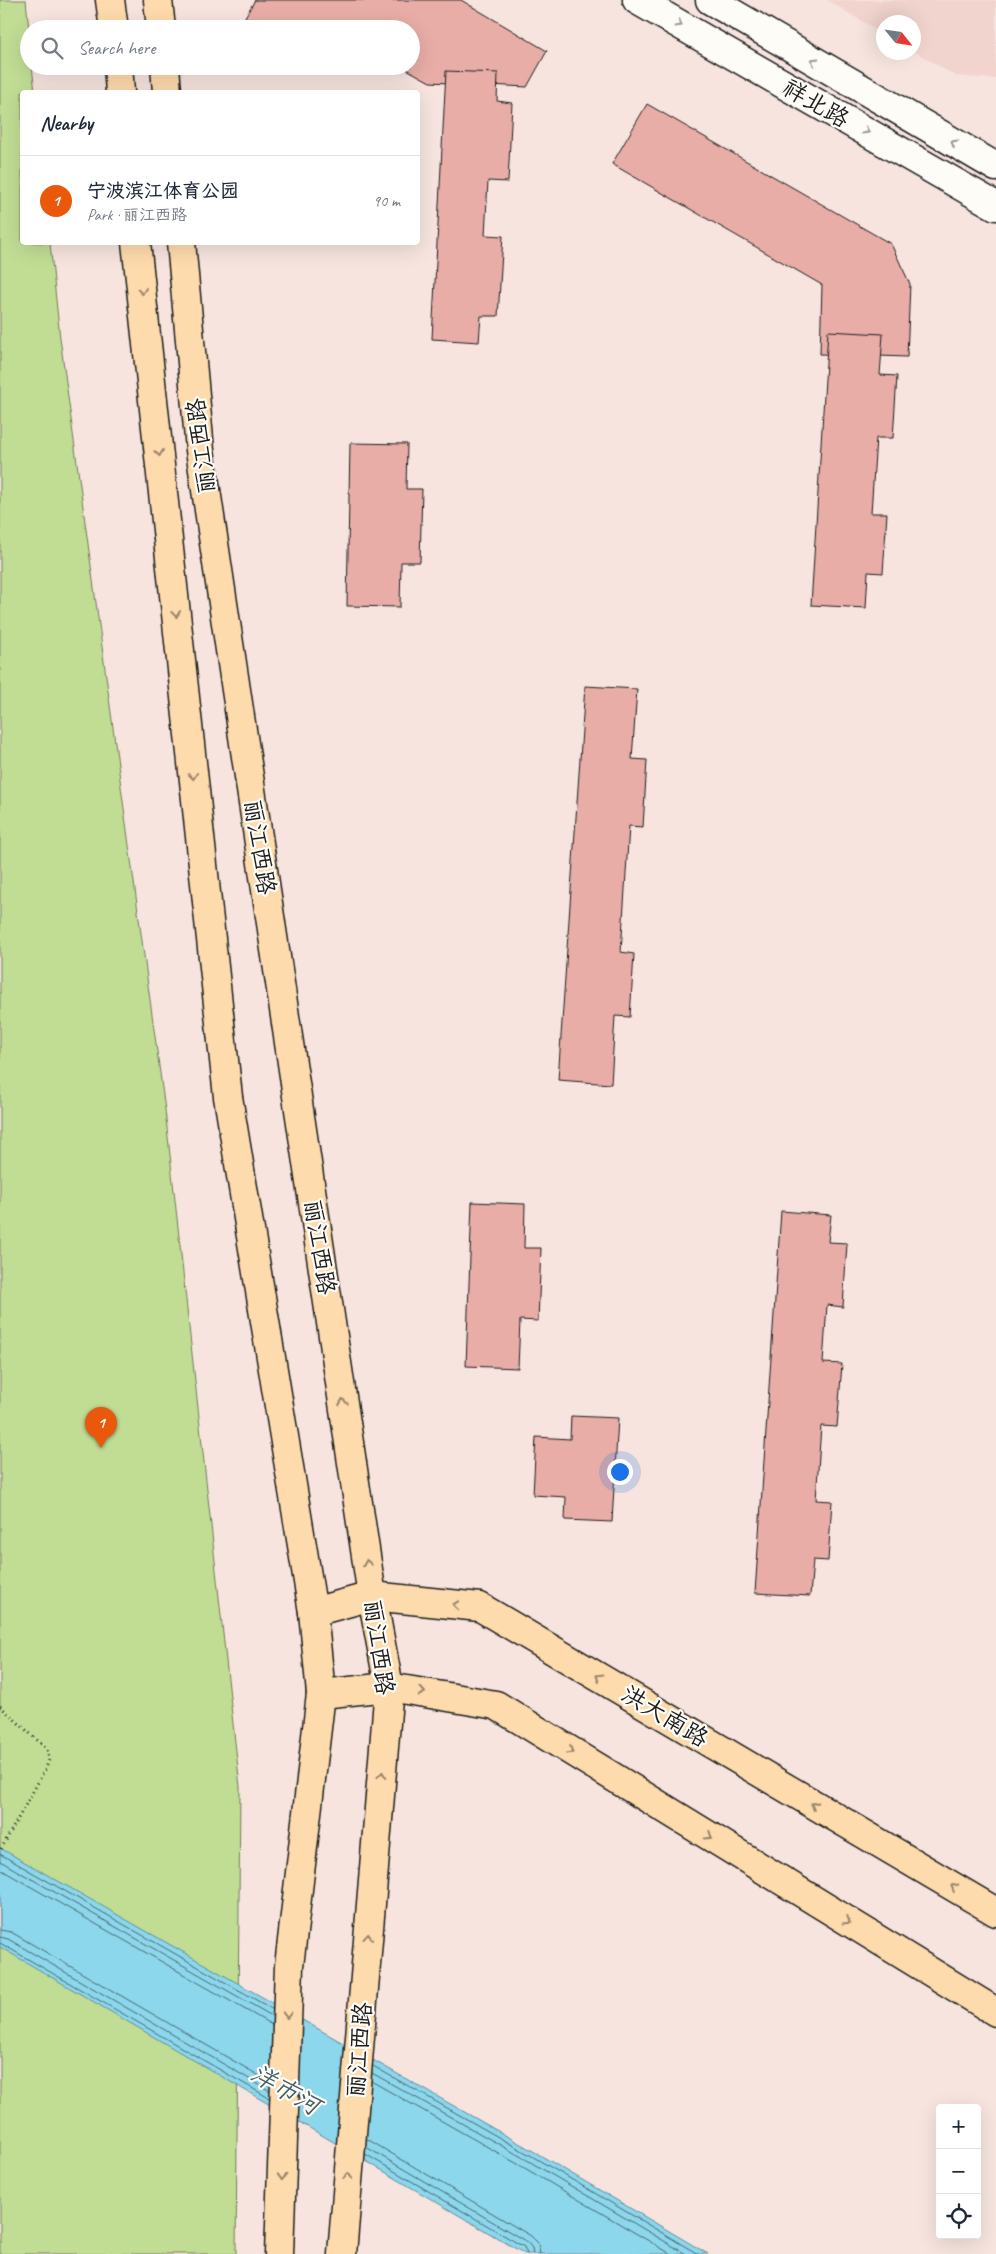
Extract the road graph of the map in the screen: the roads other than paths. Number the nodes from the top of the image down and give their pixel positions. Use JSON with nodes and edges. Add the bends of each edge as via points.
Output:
{"nodes":[{"id":1,"x":110,"y":0,"type":"edge"},
{"id":2,"x":158,"y":0,"type":"edge"},
{"id":3,"x":637,"y":0,"type":"edge"},
{"id":4,"x":710,"y":0,"type":"edge"},
{"id":5,"x":113,"y":20,"type":"edge"},
{"id":6,"x":160,"y":20,"type":"edge"},
{"id":7,"x":119,"y":75,"type":"edge"},
{"id":8,"x":166,"y":75,"type":"edge"},
{"id":9,"x":120,"y":90,"type":"edge"},
{"id":10,"x":167,"y":90,"type":"edge"},
{"id":11,"x":996,"y":167,"type":"edge"},
{"id":12,"x":996,"y":206,"type":"edge"},
{"id":13,"x":136,"y":245,"type":"edge"},
{"id":14,"x":181,"y":245,"type":"edge"},
{"id":15,"x":372,"y":1596,"type":"junction"},
{"id":16,"x":313,"y":1612,"type":"junction"},
{"id":17,"x":389,"y":1687,"type":"junction"},
{"id":18,"x":322,"y":1694,"type":"junction"},
{"id":19,"x":996,"y":1912,"type":"edge"},
{"id":20,"x":996,"y":2012,"type":"edge"},
{"id":21,"x":280,"y":2242,"type":"edge"},
{"id":22,"x":342,"y":2254,"type":"edge"}],
"edges":[{"from":1,"to":5,"type":"main road"},
{"from":2,"to":6,"type":"main road"},
{"from":3,"to":12,"type":"street","name":"祥北路","one_way":true},
{"from":11,"to":4,"type":"street","name":"祥北路","one_way":true},
{"from":7,"to":9,"type":"main road"},
{"from":8,"to":10,"type":"main road"},
{"from":13,"to":16,"type":"main road","name":"丽江西路","one_way":true,"via":[[228,1097]]},
{"from":15,"to":14,"type":"main road","name":"丽江西路","one_way":true,"via":[[201,460]]},
{"from":15,"to":16,"type":"main road","name":"洪大南路"},
{"from":15,"to":17,"type":"main road","name":"丽江西路"},
{"from":19,"to":15,"type":"main road","name":"洪大南路","one_way":true,"via":[[480,1607]]},
{"from":16,"to":18,"type":"main road","name":"丽江西路"},
{"from":17,"to":18,"type":"main road"},
{"from":17,"to":20,"type":"main road","one_way":true,"via":[[496,1705]]},
{"from":22,"to":17,"type":"main road","name":"丽江西路","one_way":true},
{"from":18,"to":21,"type":"main road","name":"丽江西路","one_way":true,"via":[[289,1966]]}]}
